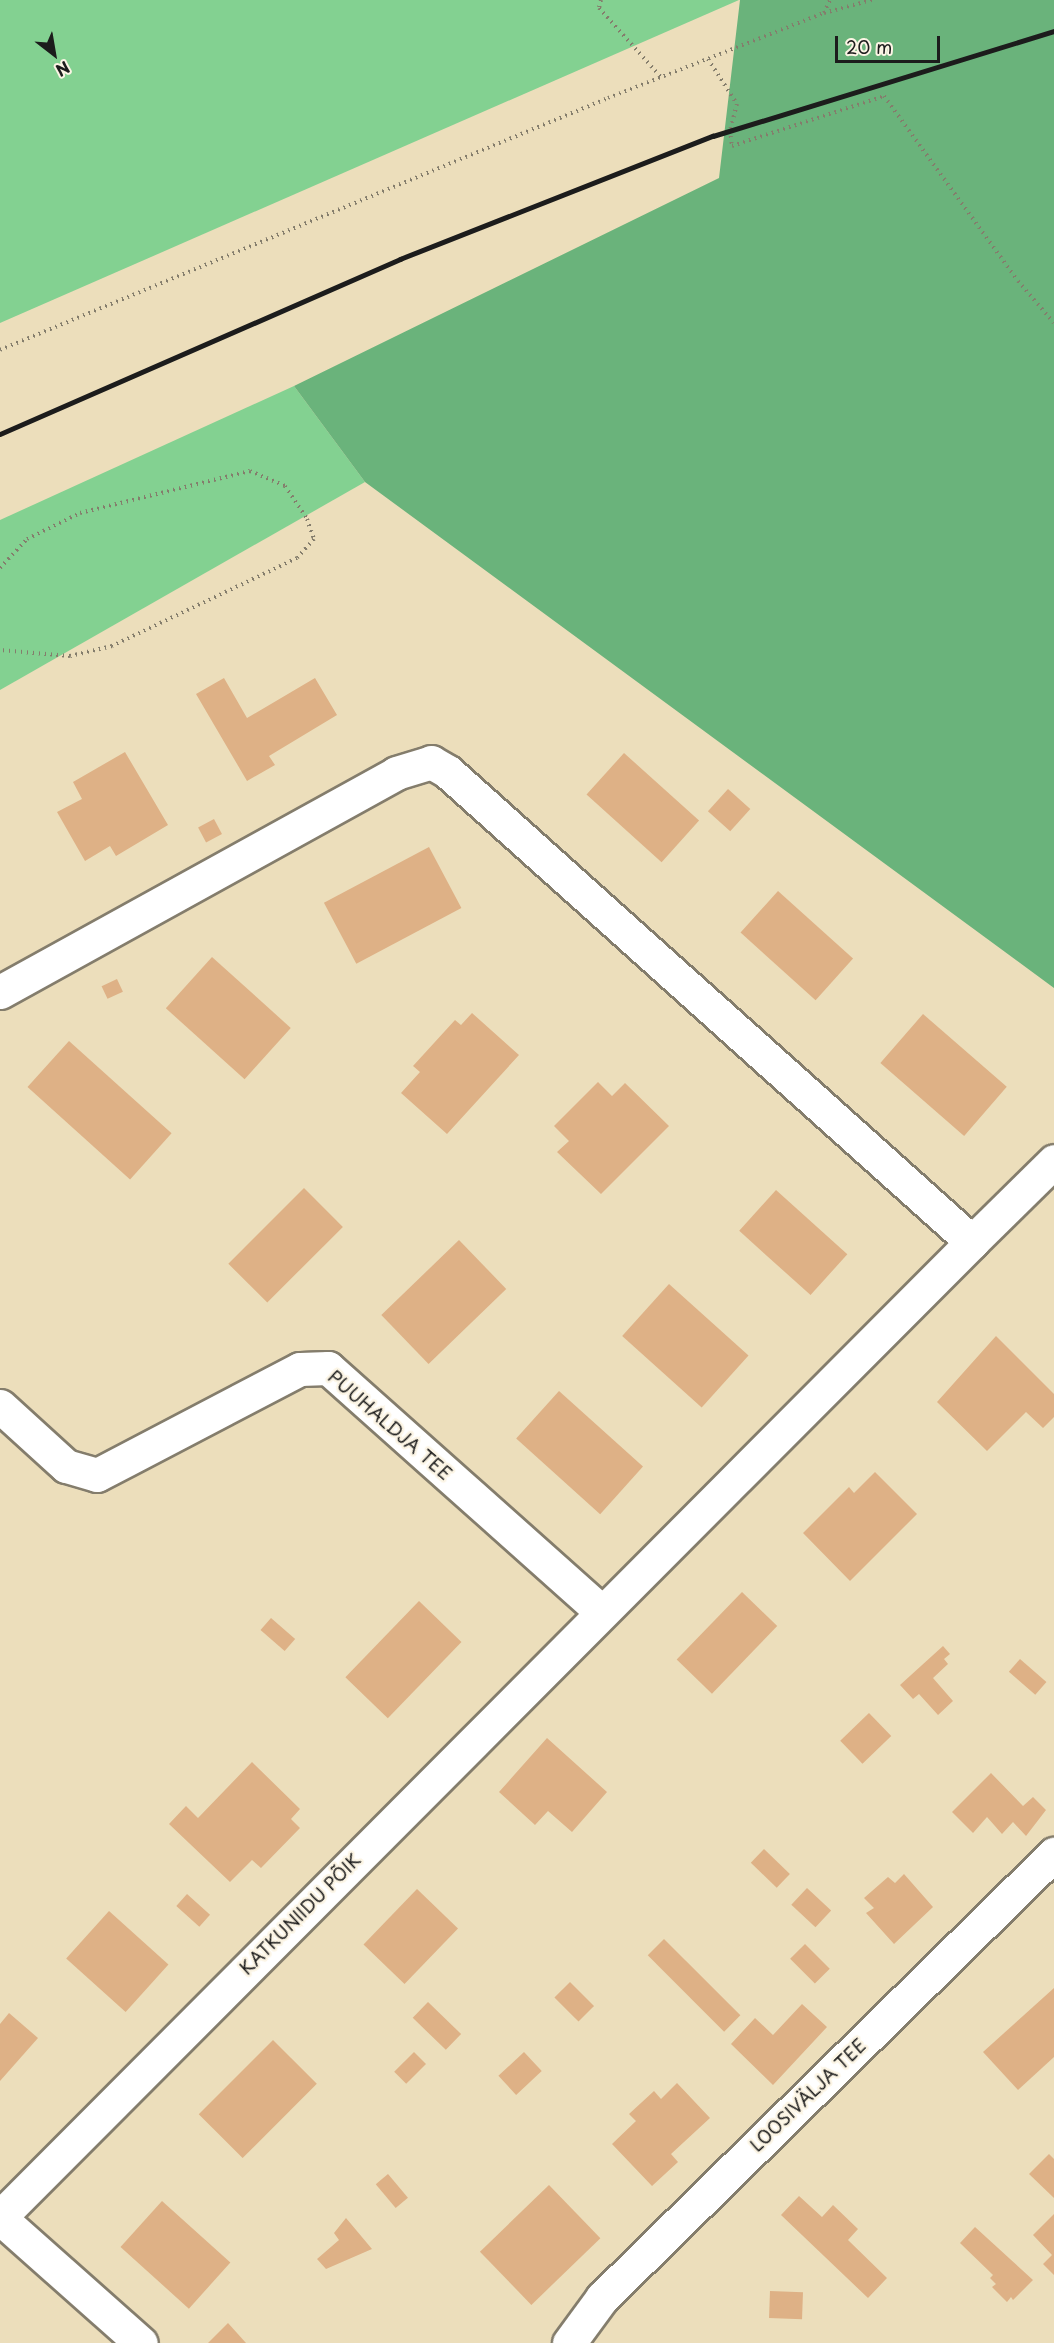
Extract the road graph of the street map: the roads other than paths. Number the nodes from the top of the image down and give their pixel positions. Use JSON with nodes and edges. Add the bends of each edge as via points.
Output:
{"nodes":[{"id":1,"x":0,"y":992,"type":"edge"},
{"id":2,"x":1054,"y":1161,"type":"edge"},
{"id":3,"x":972,"y":1242,"type":"junction"},
{"id":4,"x":0,"y":1406,"type":"edge"},
{"id":5,"x":601,"y":1611,"type":"junction"},
{"id":6,"x":1054,"y":1854,"type":"edge"},
{"id":7,"x":0,"y":2217,"type":"edge"},
{"id":8,"x":141,"y":2343,"type":"edge"},
{"id":9,"x":569,"y":2343,"type":"edge"}],
"edges":[{"from":1,"to":3,"type":"street","via":[[396,773],[431,762],[448,771]]},
{"from":2,"to":3,"type":"street","name":"KATKUNIIDU PÕIK"},
{"from":3,"to":5,"type":"street","name":"KATKUNIIDU PÕIK"},
{"from":4,"to":5,"type":"street","name":"PUUHALDJA TEE","via":[[66,1466],[97,1475],[300,1369],[328,1368]]},
{"from":5,"to":7,"type":"street","name":"KATKUNIIDU PÕIK"},
{"from":6,"to":9,"type":"street","name":"LOOSIVÄLJA TEE","via":[[602,2298]]},
{"from":7,"to":8,"type":"street"}]}
